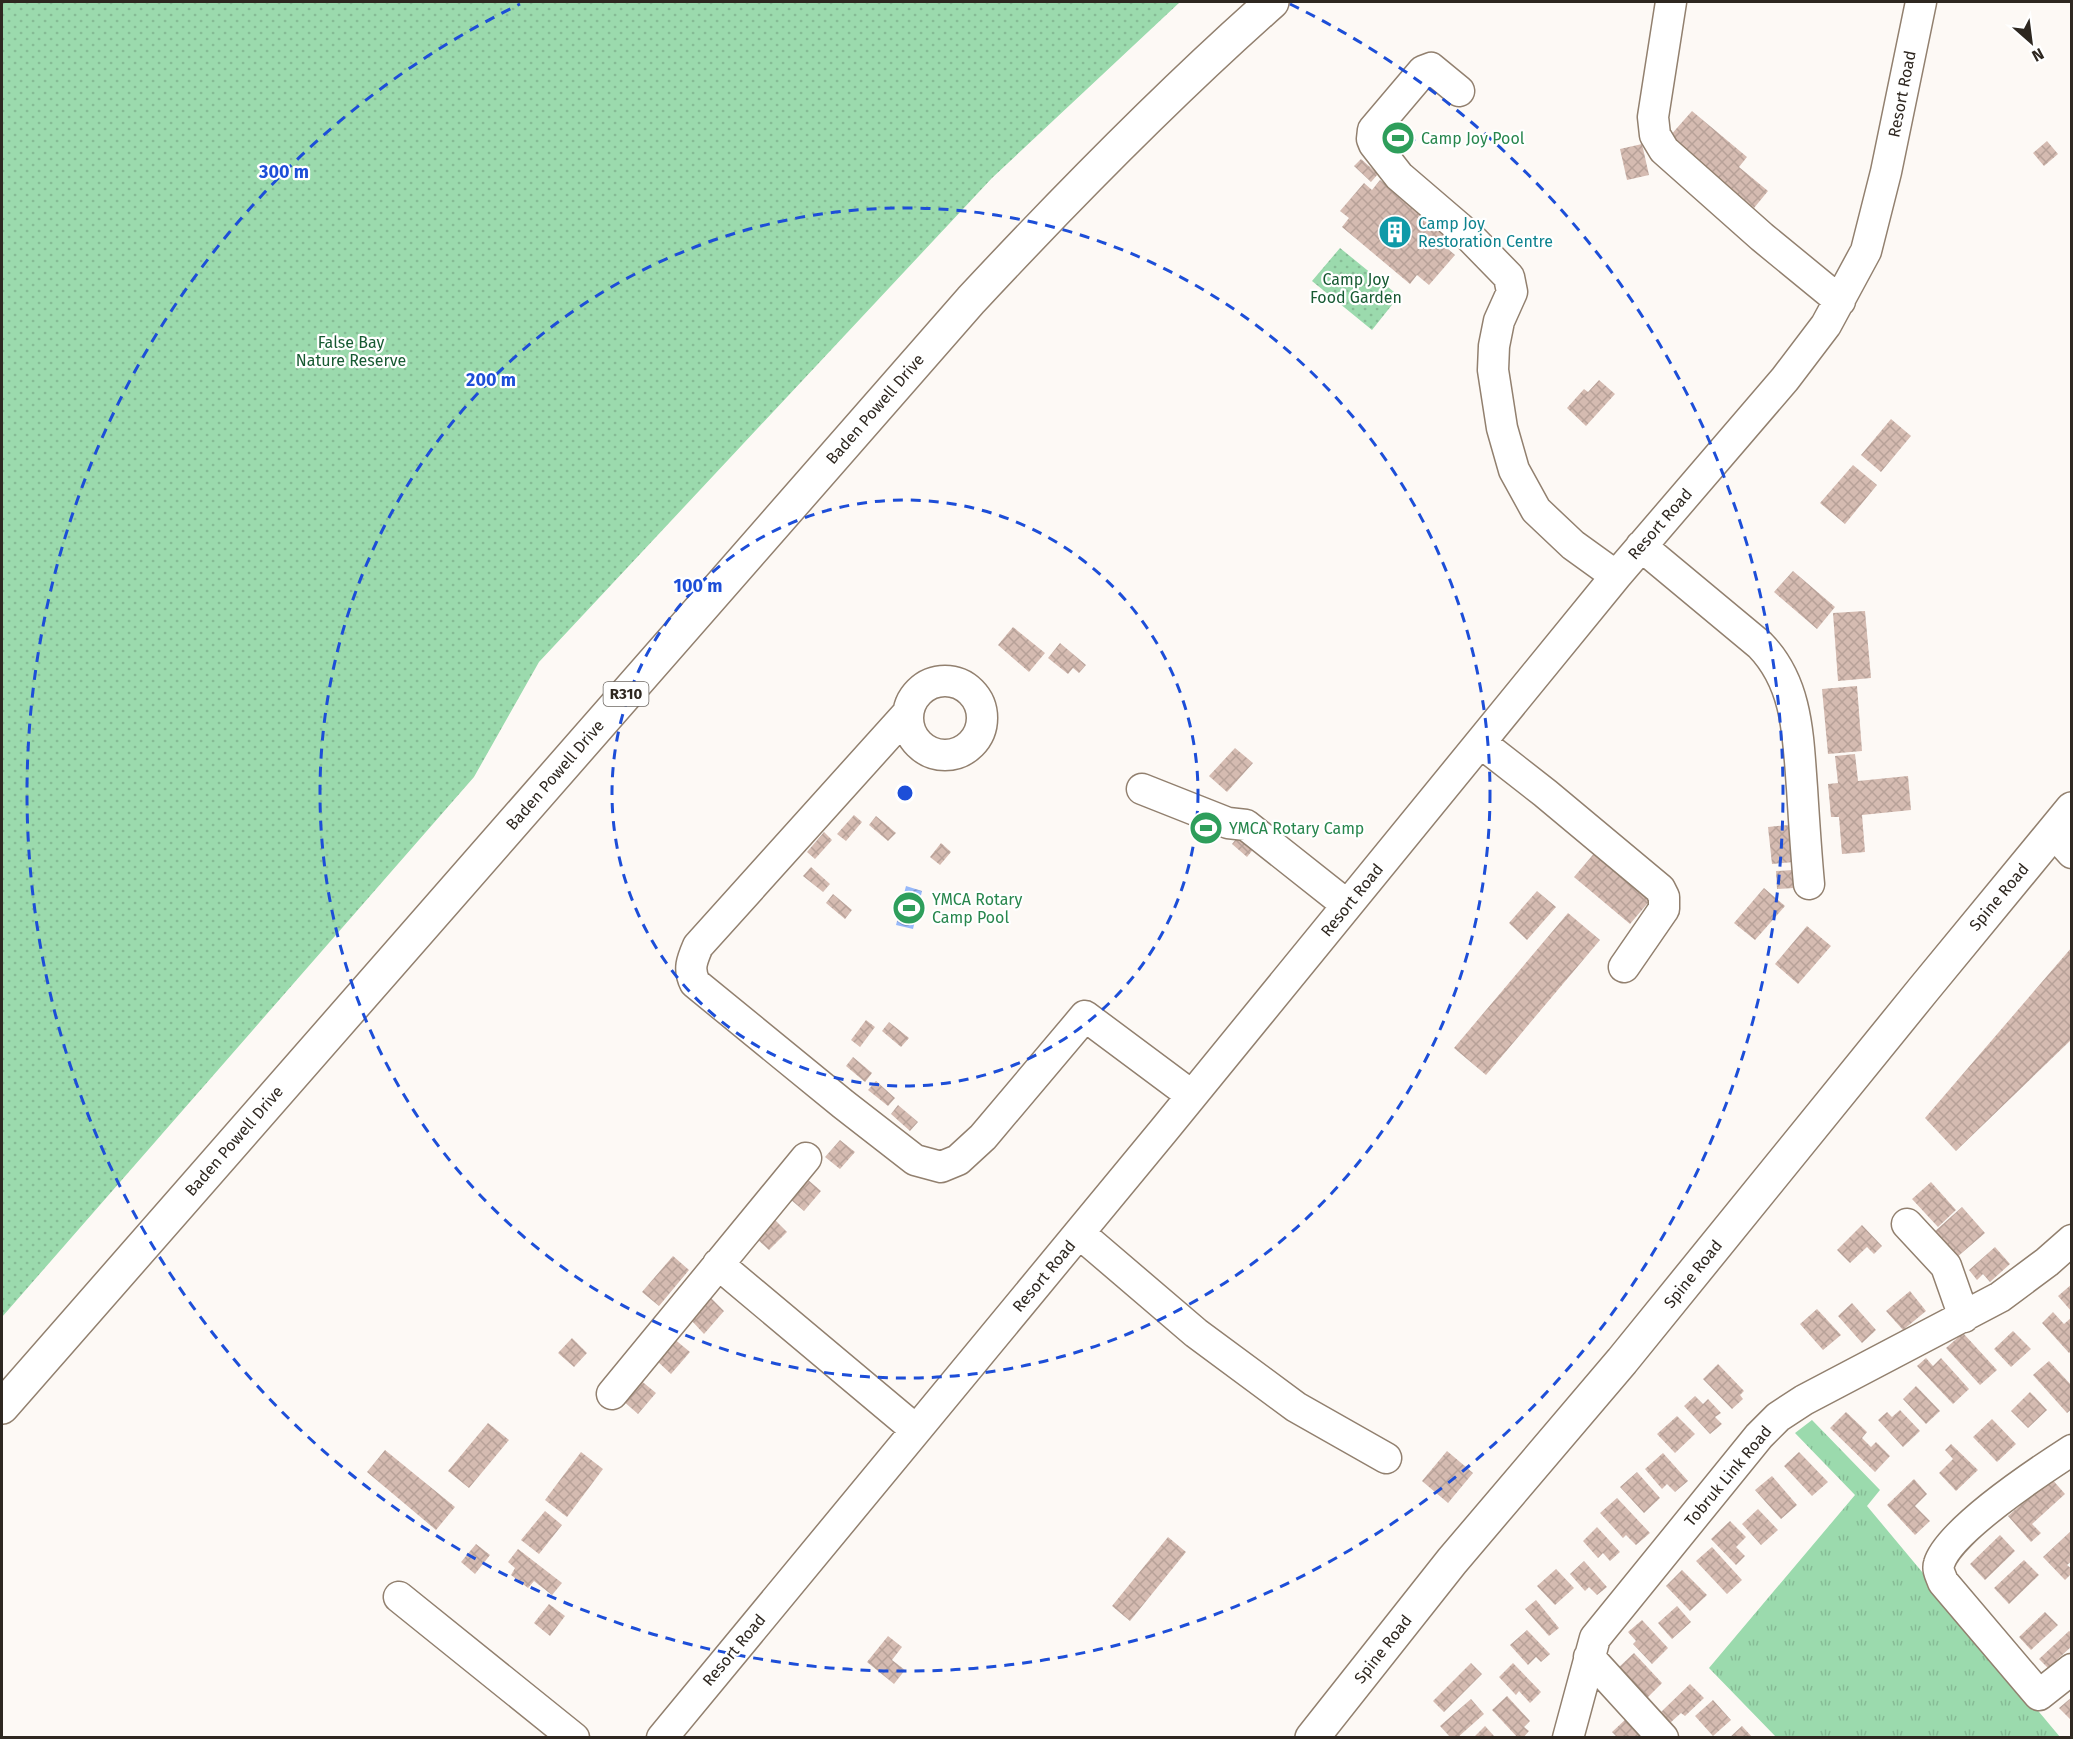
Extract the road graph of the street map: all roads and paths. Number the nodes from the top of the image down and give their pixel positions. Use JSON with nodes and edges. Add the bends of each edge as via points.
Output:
{"nodes":[{"id":1,"x":1272,"y":2,"type":"edge"},
{"id":2,"x":1671,"y":2,"type":"edge"},
{"id":3,"x":1921,"y":2,"type":"edge"},
{"id":4,"x":1459,"y":91,"type":"dead end"},
{"id":5,"x":1840,"y":301,"type":"junction"},
{"id":6,"x":1641,"y":546,"type":"junction"},
{"id":7,"x":1616,"y":576,"type":"junction"},
{"id":8,"x":907,"y":714,"type":"dead end"},
{"id":9,"x":1481,"y":743,"type":"junction"},
{"id":10,"x":1142,"y":789,"type":"dead end"},
{"id":11,"x":2065,"y":832,"type":"edge"},
{"id":12,"x":1809,"y":884,"type":"dead end"},
{"id":13,"x":1347,"y":905,"type":"junction"},
{"id":14,"x":1624,"y":967,"type":"dead end"},
{"id":15,"x":1191,"y":1095,"type":"junction"},
{"id":16,"x":806,"y":1158,"type":"dead end"},
{"id":17,"x":1907,"y":1224,"type":"dead end"},
{"id":18,"x":1079,"y":1233,"type":"junction"},
{"id":19,"x":2072,"y":1240,"type":"edge"},
{"id":20,"x":718,"y":1264,"type":"junction"},
{"id":21,"x":1964,"y":1317,"type":"junction"},
{"id":22,"x":612,"y":1394,"type":"dead end"},
{"id":23,"x":2,"y":1407,"type":"edge"},
{"id":24,"x":916,"y":1430,"type":"junction"},
{"id":25,"x":2072,"y":1450,"type":"edge"},
{"id":26,"x":1386,"y":1458,"type":"dead end"},
{"id":27,"x":399,"y":1597,"type":"dead end"},
{"id":28,"x":1589,"y":1657,"type":"junction"},
{"id":29,"x":2072,"y":1669,"type":"edge"},
{"id":30,"x":1326,"y":1732,"type":"edge"},
{"id":31,"x":574,"y":1737,"type":"edge"},
{"id":32,"x":662,"y":1737,"type":"edge"},
{"id":33,"x":1568,"y":1737,"type":"edge"},
{"id":34,"x":1663,"y":1737,"type":"edge"}],
"edges":[{"from":1,"to":23,"type":"main road","name":"Baden Powell Drive","number":"R310","via":[[1117,147],[971,300]]},
{"from":2,"to":5,"type":"street","via":[[1654,107],[1655,135],[1664,150]]},
{"from":3,"to":5,"type":"street","name":"Resort Road","via":[[1887,172],[1866,251]]},
{"from":4,"to":7,"type":"street","via":[[1431,68],[1423,71],[1373,130],[1372,139],[1399,176],[1469,236],[1509,277],[1512,292],[1499,321],[1492,370],[1514,470],[1536,510],[1573,545]]},
{"from":5,"to":6,"type":"street","name":"Resort Road","via":[[1785,379]]},
{"from":6,"to":7,"type":"street","name":"Resort Road"},
{"from":6,"to":12,"type":"street","via":[[1760,645],[1784,679],[1797,721]]},
{"from":7,"to":9,"type":"street","name":"Resort Road"},
{"from":8,"to":15,"type":"street","via":[[756,893],[698,946],[690,965],[695,983],[915,1160],[941,1167],[963,1156],[983,1137],[1085,1016]]},
{"from":9,"to":13,"type":"street","name":"Resort Road"},
{"from":9,"to":14,"type":"street","via":[[1660,889],[1664,909]]},
{"from":10,"to":13,"type":"street","via":[[1227,823],[1246,825]]},
{"from":11,"to":30,"type":"main road","name":"Spine Road","via":[[1923,990],[1622,1361],[1452,1561]]},
{"from":13,"to":15,"type":"street","name":"Resort Road"},
{"from":15,"to":18,"type":"street","name":"Resort Road"},
{"from":16,"to":20,"type":"street"},
{"from":17,"to":21,"type":"street","via":[[1946,1266]]},
{"from":18,"to":24,"type":"street","name":"Resort Road"},
{"from":18,"to":26,"type":"street","via":[[1196,1333],[1296,1407]]},
{"from":19,"to":21,"type":"street","name":"Tobruk Link Road","via":[[2018,1284]]},
{"from":20,"to":22,"type":"street"},
{"from":20,"to":24,"type":"street"},
{"from":21,"to":28,"type":"street","name":"Tobruk Link Road","via":[[1778,1417],[1596,1638]]},
{"from":24,"to":32,"type":"street","name":"Resort Road"},
{"from":25,"to":29,"type":"street","via":[[1993,1505],[1950,1545],[1938,1568],[1943,1582],[2039,1695]]},
{"from":27,"to":31,"type":"street"},
{"from":28,"to":33,"type":"street","name":"Tobruk Link Road"},
{"from":28,"to":34,"type":"street"}]}
